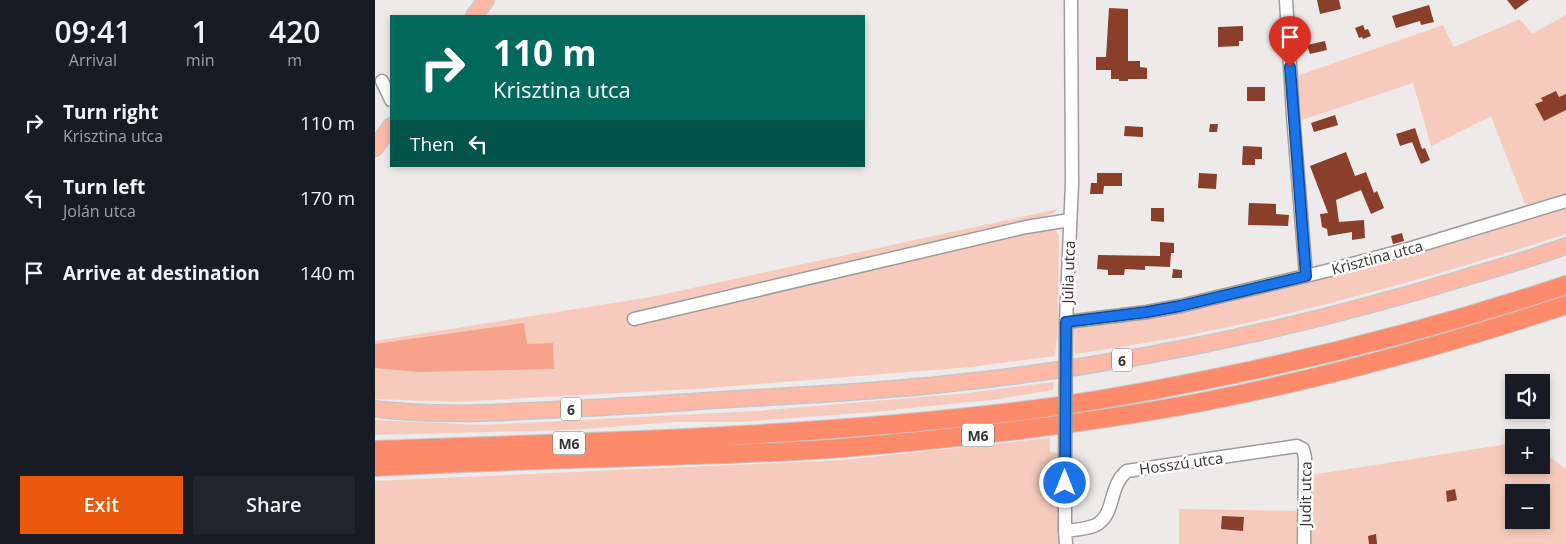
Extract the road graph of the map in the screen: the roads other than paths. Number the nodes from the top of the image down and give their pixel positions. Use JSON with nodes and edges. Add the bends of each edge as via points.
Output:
{"nodes":[{"id":1,"x":486,"y":0,"type":"edge"},
{"id":2,"x":1071,"y":0,"type":"edge"},
{"id":3,"x":1286,"y":0,"type":"edge"},
{"id":4,"x":475,"y":15,"type":"edge"},
{"id":5,"x":383,"y":81,"type":"edge"},
{"id":6,"x":390,"y":98,"type":"edge"},
{"id":7,"x":390,"y":127,"type":"edge"},
{"id":8,"x":375,"y":148,"type":"edge"},
{"id":9,"x":1566,"y":201,"type":"edge"},
{"id":10,"x":1070,"y":220,"type":"junction"},
{"id":11,"x":1566,"y":246,"type":"edge"},
{"id":12,"x":1306,"y":276,"type":"junction"},
{"id":13,"x":1566,"y":285,"type":"edge"},
{"id":14,"x":1566,"y":305,"type":"edge"},
{"id":15,"x":634,"y":319,"type":"dead end"},
{"id":16,"x":1066,"y":322,"type":"junction"},
{"id":17,"x":375,"y":409,"type":"edge"},
{"id":18,"x":1300,"y":446,"type":"joint"},
{"id":19,"x":375,"y":450,"type":"edge"},
{"id":20,"x":375,"y":467,"type":"edge"},
{"id":21,"x":1065,"y":531,"type":"junction"},
{"id":22,"x":1066,"y":544,"type":"edge"},
{"id":23,"x":1304,"y":544,"type":"edge"}],
"edges":[{"from":1,"to":4,"type":"main road"},
{"from":2,"to":10,"type":"street","name":"Júlia utca"},
{"from":3,"to":12,"type":"street"},
{"from":5,"to":6,"type":"street"},
{"from":7,"to":8,"type":"main road"},
{"from":9,"to":12,"type":"street","name":"Krisztina utca"},
{"from":10,"to":15,"type":"street","via":[[1026,227]]},
{"from":10,"to":16,"type":"street","name":"Júlia utca"},
{"from":11,"to":17,"type":"main road","number":"6","via":[[1417,292],[1275,330],[1037,373],[927,386],[665,404],[444,414]]},
{"from":12,"to":16,"type":"street","name":"Krisztina utca","via":[[1180,306]]},
{"from":13,"to":19,"type":"highway","number":"M6","via":[[1346,349],[1192,383],[1030,410],[837,429],[629,441]]},
{"from":14,"to":20,"type":"highway","number":"M6","via":[[1445,343],[1271,387],[1197,403],[1030,429],[795,451]]},
{"from":16,"to":21,"type":"street","name":"Júlia utca","bridge":true},
{"from":18,"to":21,"type":"street","name":"Hosszú utca","via":[[1127,471],[1117,482],[1103,519],[1087,528]]},
{"from":18,"to":23,"type":"street","name":"Judit utca","via":[[1305,458]]},
{"from":21,"to":22,"type":"street","name":"Júlia utca"}]}
